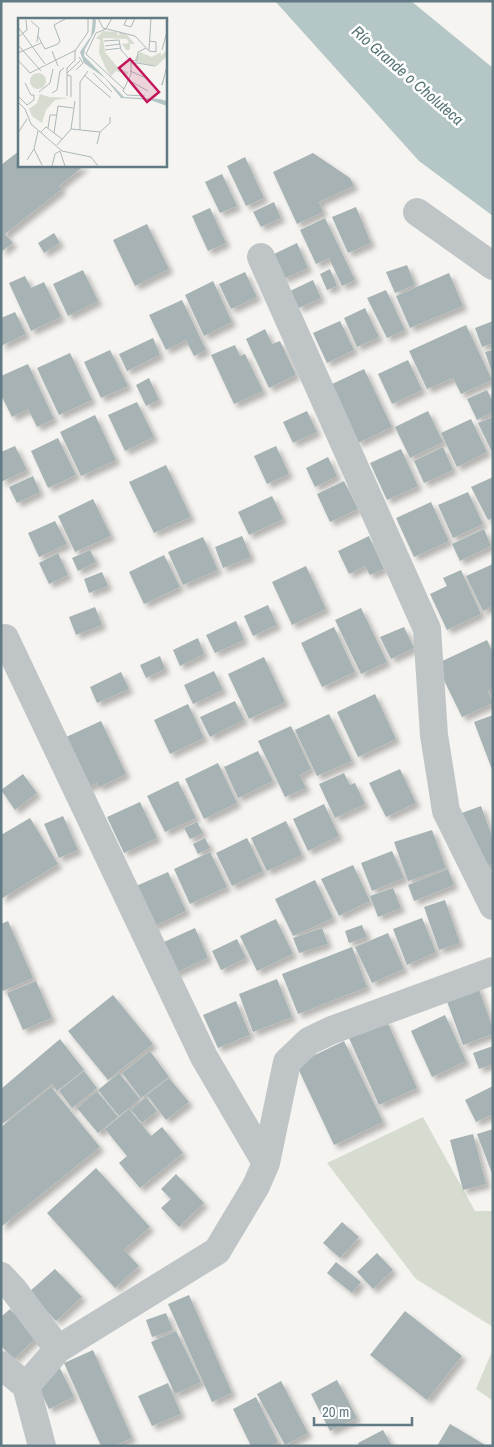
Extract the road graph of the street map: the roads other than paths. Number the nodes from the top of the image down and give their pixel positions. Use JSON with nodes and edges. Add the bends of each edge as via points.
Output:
{"nodes":[{"id":1,"x":417,"y":212,"type":"dead end"},
{"id":2,"x":261,"y":257,"type":"dead end"},
{"id":3,"x":493,"y":266,"type":"edge"},
{"id":4,"x":5,"y":638,"type":"dead end"},
{"id":5,"x":493,"y":906,"type":"edge"},
{"id":6,"x":493,"y":971,"type":"edge"},
{"id":7,"x":266,"y":1163,"type":"junction"},
{"id":8,"x":1,"y":1276,"type":"edge"},
{"id":9,"x":58,"y":1349,"type":"junction"},
{"id":10,"x":1,"y":1365,"type":"edge"},
{"id":11,"x":26,"y":1386,"type":"junction"},
{"id":12,"x":42,"y":1446,"type":"edge"}],
"edges":[{"from":1,"to":3,"type":"street"},
{"from":2,"to":5,"type":"street","via":[[427,629],[434,735],[446,811]]},
{"from":4,"to":7,"type":"street","via":[[204,1056]]},
{"from":6,"to":7,"type":"street","via":[[309,1041],[287,1062]]},
{"from":7,"to":9,"type":"street","via":[[217,1251]]},
{"from":8,"to":9,"type":"street"},
{"from":9,"to":11,"type":"street"},
{"from":10,"to":11,"type":"street"},
{"from":11,"to":12,"type":"street"}]}
